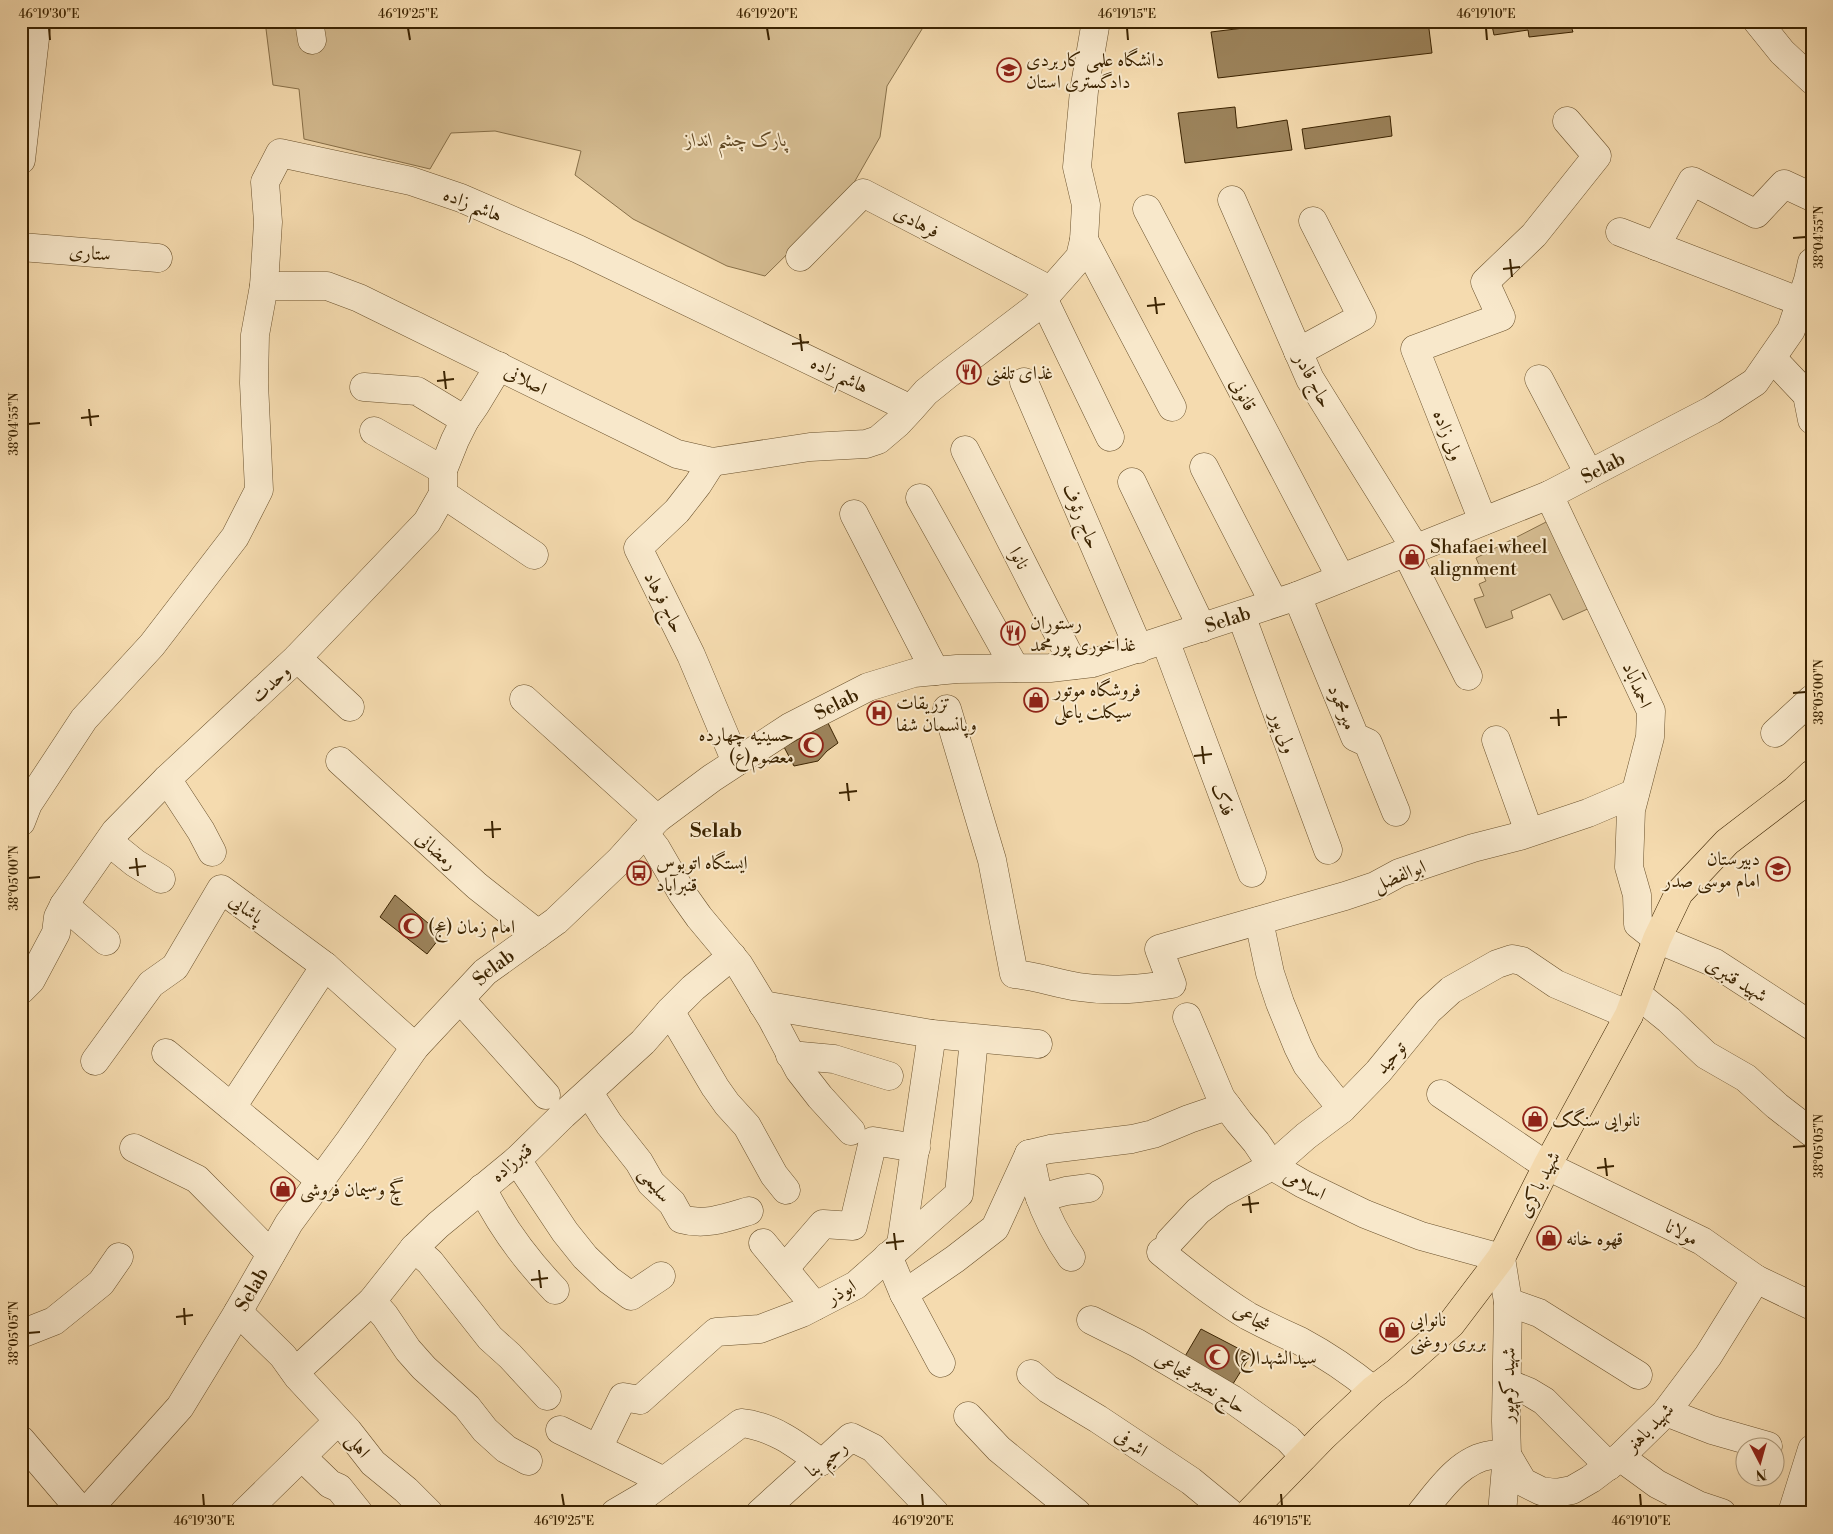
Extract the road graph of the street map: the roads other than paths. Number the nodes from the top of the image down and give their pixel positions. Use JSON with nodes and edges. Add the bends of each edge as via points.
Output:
{"nodes":[{"id":1,"x":37,"y":21,"type":"edge"},
{"id":2,"x":1096,"y":21,"type":"edge"},
{"id":3,"x":1757,"y":21,"type":"edge"},
{"id":4,"x":1812,"y":80,"type":"edge"},
{"id":5,"x":23,"y":120,"type":"edge"},
{"id":6,"x":1567,"y":121,"type":"dead end"},
{"id":7,"x":21,"y":160,"type":"edge"},
{"id":8,"x":1812,"y":198,"type":"edge"},
{"id":9,"x":1232,"y":200,"type":"dead end"},
{"id":10,"x":1147,"y":209,"type":"dead end"},
{"id":11,"x":1313,"y":221,"type":"dead end"},
{"id":12,"x":1620,"y":232,"type":"dead end"},
{"id":13,"x":1084,"y":240,"type":"junction"},
{"id":14,"x":1656,"y":246,"type":"junction"},
{"id":15,"x":21,"y":247,"type":"edge"},
{"id":16,"x":158,"y":258,"type":"dead end"},
{"id":17,"x":800,"y":258,"type":"dead end"},
{"id":18,"x":1812,"y":262,"type":"edge"},
{"id":19,"x":264,"y":286,"type":"junction"},
{"id":20,"x":1047,"y":294,"type":"junction"},
{"id":21,"x":1801,"y":302,"type":"junction"},
{"id":22,"x":1298,"y":352,"type":"junction"},
{"id":23,"x":1772,"y":358,"type":"junction"},
{"id":24,"x":499,"y":366,"type":"junction"},
{"id":25,"x":1539,"y":379,"type":"dead end"},
{"id":26,"x":1024,"y":382,"type":"dead end"},
{"id":27,"x":364,"y":387,"type":"dead end"},
{"id":28,"x":1172,"y":407,"type":"dead end"},
{"id":29,"x":911,"y":409,"type":"junction"},
{"id":30,"x":465,"y":420,"type":"junction"},
{"id":31,"x":1812,"y":420,"type":"edge"},
{"id":32,"x":374,"y":431,"type":"dead end"},
{"id":33,"x":1110,"y":437,"type":"dead end"},
{"id":34,"x":965,"y":450,"type":"dead end"},
{"id":35,"x":712,"y":462,"type":"junction"},
{"id":36,"x":1204,"y":467,"type":"dead end"},
{"id":37,"x":1589,"y":474,"type":"junction"},
{"id":38,"x":443,"y":482,"type":"junction"},
{"id":39,"x":1132,"y":482,"type":"dead end"},
{"id":40,"x":1549,"y":495,"type":"junction"},
{"id":41,"x":920,"y":498,"type":"dead end"},
{"id":42,"x":854,"y":514,"type":"dead end"},
{"id":43,"x":1483,"y":521,"type":"junction"},
{"id":44,"x":1411,"y":550,"type":"junction"},
{"id":45,"x":534,"y":555,"type":"dead end"},
{"id":46,"x":1341,"y":578,"type":"junction"},
{"id":47,"x":1286,"y":599,"type":"junction"},
{"id":48,"x":1241,"y":615,"type":"junction"},
{"id":49,"x":1202,"y":628,"type":"junction"},
{"id":50,"x":1165,"y":640,"type":"junction"},
{"id":51,"x":1139,"y":649,"type":"junction"},
{"id":52,"x":297,"y":658,"type":"junction"},
{"id":53,"x":1074,"y":665,"type":"junction"},
{"id":54,"x":1015,"y":668,"type":"junction"},
{"id":55,"x":935,"y":671,"type":"junction"},
{"id":56,"x":1468,"y":676,"type":"dead end"},
{"id":57,"x":524,"y":699,"type":"dead end"},
{"id":58,"x":1812,"y":699,"type":"edge"},
{"id":59,"x":350,"y":707,"type":"dead end"},
{"id":60,"x":947,"y":709,"type":"dead end"},
{"id":61,"x":1775,"y":733,"type":"dead end"},
{"id":62,"x":1496,"y":740,"type":"dead end"},
{"id":63,"x":340,"y":761,"type":"dead end"},
{"id":64,"x":736,"y":762,"type":"junction"},
{"id":65,"x":1812,"y":774,"type":"edge"},
{"id":66,"x":167,"y":779,"type":"junction"},
{"id":67,"x":1635,"y":793,"type":"junction"},
{"id":68,"x":1396,"y":812,"type":"dead end"},
{"id":69,"x":21,"y":822,"type":"edge"},
{"id":70,"x":651,"y":826,"type":"junction"},
{"id":71,"x":1529,"y":832,"type":"junction"},
{"id":72,"x":110,"y":842,"type":"junction"},
{"id":73,"x":1328,"y":850,"type":"dead end"},
{"id":74,"x":212,"y":852,"type":"dead end"},
{"id":75,"x":1252,"y":873,"type":"dead end"},
{"id":76,"x":162,"y":879,"type":"dead end"},
{"id":77,"x":64,"y":905,"type":"junction"},
{"id":78,"x":1259,"y":921,"type":"junction"},
{"id":79,"x":538,"y":934,"type":"junction"},
{"id":80,"x":1657,"y":939,"type":"junction"},
{"id":81,"x":106,"y":941,"type":"dead end"},
{"id":82,"x":732,"y":956,"type":"junction"},
{"id":83,"x":324,"y":966,"type":"junction"},
{"id":84,"x":21,"y":990,"type":"edge"},
{"id":85,"x":460,"y":999,"type":"junction"},
{"id":86,"x":1633,"y":1005,"type":"junction"},
{"id":87,"x":763,"y":1006,"type":"junction"},
{"id":88,"x":670,"y":1011,"type":"junction"},
{"id":89,"x":1187,"y":1017,"type":"dead end"},
{"id":90,"x":1810,"y":1023,"type":"edge"},
{"id":91,"x":932,"y":1034,"type":"junction"},
{"id":92,"x":974,"y":1039,"type":"junction"},
{"id":93,"x":1038,"y":1044,"type":"dead end"},
{"id":94,"x":415,"y":1047,"type":"junction"},
{"id":95,"x":166,"y":1052,"type":"dead end"},
{"id":96,"x":790,"y":1055,"type":"junction"},
{"id":97,"x":95,"y":1061,"type":"dead end"},
{"id":98,"x":889,"y":1076,"type":"dead end"},
{"id":99,"x":588,"y":1093,"type":"junction"},
{"id":100,"x":1442,"y":1094,"type":"dead end"},
{"id":101,"x":546,"y":1095,"type":"dead end"},
{"id":102,"x":1227,"y":1106,"type":"junction"},
{"id":103,"x":232,"y":1107,"type":"junction"},
{"id":104,"x":1342,"y":1109,"type":"junction"},
{"id":105,"x":852,"y":1131,"type":"dead end"},
{"id":106,"x":1812,"y":1133,"type":"edge"},
{"id":107,"x":134,"y":1148,"type":"dead end"},
{"id":108,"x":916,"y":1148,"type":"junction"},
{"id":109,"x":1029,"y":1154,"type":"junction"},
{"id":110,"x":517,"y":1160,"type":"junction"},
{"id":111,"x":1272,"y":1166,"type":"junction"},
{"id":112,"x":1547,"y":1166,"type":"junction"},
{"id":113,"x":320,"y":1180,"type":"junction"},
{"id":114,"x":482,"y":1188,"type":"junction"},
{"id":115,"x":1089,"y":1188,"type":"dead end"},
{"id":116,"x":786,"y":1190,"type":"dead end"},
{"id":117,"x":1040,"y":1198,"type":"junction"},
{"id":118,"x":749,"y":1211,"type":"dead end"},
{"id":119,"x":763,"y":1243,"type":"dead end"},
{"id":120,"x":1166,"y":1246,"type":"joint"},
{"id":121,"x":414,"y":1248,"type":"junction"},
{"id":122,"x":895,"y":1250,"type":"junction"},
{"id":123,"x":271,"y":1254,"type":"junction"},
{"id":124,"x":119,"y":1257,"type":"dead end"},
{"id":125,"x":1071,"y":1258,"type":"dead end"},
{"id":126,"x":1500,"y":1258,"type":"junction"},
{"id":127,"x":785,"y":1268,"type":"junction"},
{"id":128,"x":661,"y":1276,"type":"dead end"},
{"id":129,"x":1756,"y":1279,"type":"junction"},
{"id":130,"x":555,"y":1290,"type":"dead end"},
{"id":131,"x":904,"y":1294,"type":"junction"},
{"id":132,"x":372,"y":1301,"type":"junction"},
{"id":133,"x":1508,"y":1302,"type":"junction"},
{"id":134,"x":815,"y":1306,"type":"junction"},
{"id":135,"x":1812,"y":1306,"type":"edge"},
{"id":136,"x":238,"y":1312,"type":"junction"},
{"id":137,"x":1091,"y":1320,"type":"dead end"},
{"id":138,"x":21,"y":1334,"type":"edge"},
{"id":139,"x":941,"y":1363,"type":"dead end"},
{"id":140,"x":294,"y":1372,"type":"junction"},
{"id":141,"x":1031,"y":1374,"type":"dead end"},
{"id":142,"x":1638,"y":1375,"type":"dead end"},
{"id":143,"x":1507,"y":1384,"type":"junction"},
{"id":144,"x":1373,"y":1390,"type":"junction"},
{"id":145,"x":547,"y":1396,"type":"dead end"},
{"id":146,"x":1666,"y":1412,"type":"junction"},
{"id":147,"x":968,"y":1416,"type":"dead end"},
{"id":148,"x":338,"y":1421,"type":"junction"},
{"id":149,"x":560,"y":1430,"type":"dead end"},
{"id":150,"x":1736,"y":1437,"type":"edge"},
{"id":151,"x":21,"y":1440,"type":"edge"},
{"id":152,"x":598,"y":1448,"type":"junction"},
{"id":153,"x":1786,"y":1451,"type":"edge"},
{"id":154,"x":1507,"y":1455,"type":"junction"},
{"id":155,"x":1304,"y":1456,"type":"junction"},
{"id":156,"x":1810,"y":1456,"type":"edge"},
{"id":157,"x":302,"y":1457,"type":"junction"},
{"id":158,"x":528,"y":1460,"type":"dead end"},
{"id":159,"x":1614,"y":1461,"type":"junction"},
{"id":160,"x":820,"y":1462,"type":"junction"},
{"id":161,"x":664,"y":1481,"type":"junction"},
{"id":162,"x":84,"y":1513,"type":"edge"},
{"id":163,"x":244,"y":1513,"type":"edge"},
{"id":164,"x":359,"y":1513,"type":"edge"},
{"id":165,"x":429,"y":1513,"type":"edge"},
{"id":166,"x":615,"y":1513,"type":"edge"},
{"id":167,"x":760,"y":1513,"type":"edge"},
{"id":168,"x":935,"y":1513,"type":"edge"},
{"id":169,"x":1077,"y":1513,"type":"edge"},
{"id":170,"x":1230,"y":1513,"type":"edge"},
{"id":171,"x":1249,"y":1513,"type":"edge"},
{"id":172,"x":1421,"y":1513,"type":"edge"},
{"id":173,"x":1502,"y":1513,"type":"edge"},
{"id":174,"x":1722,"y":1513,"type":"edge"},
{"id":175,"x":1792,"y":1513,"type":"edge"}],
"edges":[{"from":1,"to":5,"type":"street"},
{"from":2,"to":13,"type":"street","via":[[1084,90],[1077,167],[1086,205]]},
{"from":3,"to":4,"type":"street","via":[[1782,52]]},
{"from":5,"to":7,"type":"street"},
{"from":6,"to":43,"type":"street","name":"ولی زاده","via":[[1597,156],[1534,235],[1485,282],[1501,317],[1415,349]]},
{"from":8,"to":14,"type":"street","via":[[1784,184],[1756,214],[1692,181]]},
{"from":9,"to":22,"type":"street","name":"حاج قادر"},
{"from":10,"to":46,"type":"street","name":"قانونی"},
{"from":11,"to":22,"type":"street","via":[[1362,317]]},
{"from":12,"to":14,"type":"street"},
{"from":13,"to":20,"type":"street","via":[[1080,257]]},
{"from":13,"to":28,"type":"street"},
{"from":14,"to":21,"type":"street"},
{"from":15,"to":16,"type":"street","name":"ستاری"},
{"from":17,"to":20,"type":"street","name":"فرهادی","via":[[863,193]]},
{"from":18,"to":21,"type":"street","name":"Selab"},
{"from":19,"to":24,"type":"street","name":"اصلانی","via":[[327,286],[359,298]]},
{"from":19,"to":29,"type":"street","name":"هاشم زاده","via":[[268,222],[265,182],[280,153],[411,181],[461,198],[578,249]]},
{"from":19,"to":69,"type":"street","via":[[255,335],[259,490],[235,537],[152,645],[84,719],[28,804]]},
{"from":20,"to":29,"type":"street","via":[[1035,308],[947,374]]},
{"from":20,"to":33,"type":"street"},
{"from":21,"to":23,"type":"street","name":"Selab","via":[[1791,330]]},
{"from":22,"to":44,"type":"street","name":"حاج قادر","via":[[1310,379]]},
{"from":23,"to":31,"type":"street","via":[[1808,395]]},
{"from":23,"to":37,"type":"street","name":"Selab","via":[[1754,382],[1712,410]]},
{"from":24,"to":30,"type":"street","name":"وحدت"},
{"from":24,"to":35,"type":"street","name":"اصلانی","via":[[677,454]]},
{"from":25,"to":37,"type":"street"},
{"from":26,"to":51,"type":"street","name":"حاج رئوف"},
{"from":27,"to":30,"type":"street","via":[[417,391]]},
{"from":29,"to":35,"type":"street","name":"اصلانی","via":[[878,440],[866,444],[810,447]]},
{"from":30,"to":38,"type":"street","name":"وحدت"},
{"from":32,"to":38,"type":"street"},
{"from":34,"to":53,"type":"street","name":"نانوا"},
{"from":35,"to":64,"type":"street","name":"حاج فرهاد","via":[[677,511],[638,548],[691,655]]},
{"from":36,"to":47,"type":"street","name":"میرمحمود"},
{"from":37,"to":40,"type":"street","name":"Selab"},
{"from":38,"to":45,"type":"street"},
{"from":38,"to":52,"type":"street","name":"وحدت","via":[[427,522]]},
{"from":39,"to":49,"type":"street"},
{"from":40,"to":43,"type":"street","name":"Selab"},
{"from":40,"to":67,"type":"street","name":"احمدآباد","via":[[1651,711],[1650,737]]},
{"from":41,"to":54,"type":"street"},
{"from":42,"to":55,"type":"street"},
{"from":43,"to":44,"type":"street","name":"Selab"},
{"from":44,"to":46,"type":"street","name":"Selab"},
{"from":44,"to":56,"type":"street","name":"حاج قادر"},
{"from":46,"to":47,"type":"street","name":"Selab"},
{"from":47,"to":48,"type":"street","name":"Selab"},
{"from":47,"to":68,"type":"street","name":"میرمحمود","via":[[1355,738],[1368,743]]},
{"from":48,"to":49,"type":"street","name":"Selab"},
{"from":48,"to":73,"type":"street","name":"ولی پور"},
{"from":49,"to":50,"type":"street","name":"Selab"},
{"from":50,"to":51,"type":"street","name":"Selab"},
{"from":50,"to":75,"type":"street","name":"فدک"},
{"from":51,"to":53,"type":"street","name":"Selab","via":[[1093,663]]},
{"from":52,"to":59,"type":"street"},
{"from":52,"to":66,"type":"street","name":"وحدت"},
{"from":53,"to":54,"type":"street","name":"Selab"},
{"from":54,"to":55,"type":"street","name":"Selab"},
{"from":55,"to":64,"type":"street","name":"Selab","via":[[868,687],[790,726]]},
{"from":57,"to":70,"type":"street"},
{"from":58,"to":61,"type":"street"},
{"from":60,"to":78,"type":"street","name":"ابوالفضل","via":[[992,860],[1014,974],[1114,991],[1172,984],[1159,949]]},
{"from":62,"to":71,"type":"street"},
{"from":63,"to":79,"type":"street","name":"رمضانی","via":[[477,886]]},
{"from":64,"to":70,"type":"street","name":"Selab"},
{"from":65,"to":80,"type":"main road","name":"شهید باکری","via":[[1727,842],[1706,864],[1680,893]]},
{"from":66,"to":72,"type":"street","name":"وحدت","via":[[115,832]]},
{"from":66,"to":74,"type":"street"},
{"from":67,"to":71,"type":"street","name":"ابوالفضل","via":[[1588,813]]},
{"from":67,"to":80,"type":"street","name":"احمدآباد","via":[[1631,810],[1629,867],[1637,895],[1638,924]]},
{"from":70,"to":79,"type":"street","name":"Selab","via":[[564,914]]},
{"from":70,"to":82,"type":"street","via":[[656,848],[682,893]]},
{"from":71,"to":78,"type":"street","name":"ابوالفضل","via":[[1399,873],[1345,896]]},
{"from":72,"to":76,"type":"street","via":[[135,863]]},
{"from":72,"to":77,"type":"street","name":"وحدت"},
{"from":77,"to":81,"type":"street"},
{"from":77,"to":84,"type":"street","name":"وحدت","via":[[56,933],[31,980]]},
{"from":78,"to":104,"type":"street","via":[[1277,996],[1298,1047]]},
{"from":79,"to":85,"type":"street","name":"Selab","via":[[485,972]]},
{"from":80,"to":86,"type":"main road","name":"شهید باکری"},
{"from":80,"to":90,"type":"street","name":"شهید قنبری","via":[[1715,963]]},
{"from":82,"to":87,"type":"street"},
{"from":82,"to":88,"type":"street","name":"قنبرزاده"},
{"from":83,"to":94,"type":"street","name":"پاشایی"},
{"from":83,"to":97,"type":"street","name":"پاشایی","via":[[221,889],[175,968],[151,984]]},
{"from":83,"to":103,"type":"street"},
{"from":85,"to":94,"type":"street","name":"Selab"},
{"from":85,"to":101,"type":"street"},
{"from":86,"to":104,"type":"street","name":"توحید","via":[[1556,984],[1522,961],[1505,962],[1451,990],[1428,1011],[1378,1072]]},
{"from":86,"to":106,"type":"street","name":"توحید","via":[[1669,1020],[1706,1055],[1746,1078]]},
{"from":86,"to":112,"type":"main road","name":"شهید باکری"},
{"from":87,"to":91,"type":"street"},
{"from":87,"to":96,"type":"street"},
{"from":88,"to":99,"type":"street","name":"قنبرزاده","via":[[643,1042]]},
{"from":88,"to":116,"type":"street","via":[[715,1087],[747,1126]]},
{"from":89,"to":102,"type":"street","name":"اسلامی"},
{"from":91,"to":92,"type":"street"},
{"from":91,"to":108,"type":"street"},
{"from":92,"to":93,"type":"street"},
{"from":92,"to":122,"type":"street","name":"ابوذر","via":[[959,1194]]},
{"from":94,"to":113,"type":"street","name":"Selab"},
{"from":95,"to":103,"type":"street"},
{"from":96,"to":98,"type":"street","via":[[834,1058]]},
{"from":96,"to":105,"type":"street","via":[[808,1083]]},
{"from":99,"to":110,"type":"street","name":"قنبرزاده"},
{"from":99,"to":118,"type":"street","name":"سلیمی","via":[[651,1183],[672,1203],[681,1219],[709,1222]]},
{"from":100,"to":112,"type":"street","name":"مولانا"},
{"from":102,"to":109,"type":"street","via":[[1153,1134]]},
{"from":102,"to":111,"type":"street","name":"اسلامی"},
{"from":103,"to":113,"type":"street"},
{"from":104,"to":111,"type":"street","name":"توحید"},
{"from":107,"to":123,"type":"street","via":[[197,1178]]},
{"from":108,"to":122,"type":"street"},
{"from":108,"to":127,"type":"street","via":[[873,1140],[853,1226],[823,1224]]},
{"from":109,"to":117,"type":"street"},
{"from":109,"to":131,"type":"street","via":[[995,1228]]},
{"from":110,"to":114,"type":"street","name":"قنبرزاده"},
{"from":110,"to":128,"type":"street","via":[[565,1232],[609,1280],[631,1296]]},
{"from":111,"to":120,"type":"street","name":"توحید","via":[[1220,1194],[1198,1211]]},
{"from":111,"to":126,"type":"street","name":"اسلامی","via":[[1365,1214],[1421,1236]]},
{"from":112,"to":126,"type":"main road","name":"شهید باکری"},
{"from":112,"to":129,"type":"street","name":"مولانا","via":[[1702,1241]]},
{"from":113,"to":123,"type":"street","name":"Selab"},
{"from":114,"to":121,"type":"street","name":"قنبرزاده"},
{"from":114,"to":130,"type":"street","via":[[513,1241],[531,1266]]},
{"from":115,"to":117,"type":"street"},
{"from":117,"to":125,"type":"street"},
{"from":119,"to":127,"type":"street"},
{"from":120,"to":144,"type":"street","name":"شجاعی","via":[[1194,1280],[1273,1330],[1323,1354]]},
{"from":121,"to":132,"type":"street","name":"قنبرزاده"},
{"from":121,"to":145,"type":"street","via":[[430,1262],[490,1338]]},
{"from":122,"to":131,"type":"street"},
{"from":122,"to":134,"type":"street","name":"ابوذر","via":[[856,1285]]},
{"from":123,"to":136,"type":"street","name":"Selab"},
{"from":124,"to":138,"type":"street","via":[[101,1283],[54,1320]]},
{"from":126,"to":133,"type":"street","name":"شهید کرم‌پور"},
{"from":126,"to":144,"type":"main road","name":"شهید باکری","via":[[1451,1324]]},
{"from":127,"to":134,"type":"street"},
{"from":129,"to":135,"type":"street","name":"مولانا"},
{"from":129,"to":146,"type":"street","name":"شهید باهنر","via":[[1708,1356]]},
{"from":131,"to":139,"type":"street"},
{"from":132,"to":140,"type":"street","name":"قنبرزاده"},
{"from":132,"to":158,"type":"street","via":[[424,1368],[506,1449]]},
{"from":133,"to":142,"type":"street","via":[[1539,1313]]},
{"from":133,"to":143,"type":"street","name":"شهید کرم‌پور"},
{"from":134,"to":152,"type":"street","name":"ابوذر","via":[[760,1330],[716,1332],[640,1400],[623,1397]]},
{"from":136,"to":140,"type":"street","name":"اهلی","via":[[283,1356]]},
{"from":136,"to":162,"type":"street","name":"Selab","via":[[180,1407]]},
{"from":137,"to":155,"type":"street","name":"حاج نصیر شجاعی","via":[[1232,1399],[1288,1438]]},
{"from":140,"to":148,"type":"street","name":"اهلی"},
{"from":141,"to":170,"type":"street","name":"اشرفی","via":[[1048,1389],[1191,1482]]},
{"from":143,"to":154,"type":"street","name":"شهید کرم‌پور"},
{"from":143,"to":159,"type":"street","via":[[1544,1401]]},
{"from":144,"to":155,"type":"main road","name":"شهید باکری"},
{"from":146,"to":150,"type":"street"},
{"from":146,"to":159,"type":"street","name":"شهید باهنر"},
{"from":147,"to":169,"type":"street","via":[[999,1449]]},
{"from":148,"to":157,"type":"street"},
{"from":148,"to":165,"type":"street","name":"اهلی","via":[[374,1463]]},
{"from":149,"to":152,"type":"street"},
{"from":151,"to":162,"type":"street"},
{"from":152,"to":161,"type":"street"},
{"from":153,"to":156,"type":"street"},
{"from":154,"to":159,"type":"street","name":"شهید باهنر","via":[[1522,1482],[1541,1491],[1556,1493],[1572,1490]]},
{"from":154,"to":172,"type":"street","via":[[1490,1455],[1458,1471]]},
{"from":154,"to":173,"type":"street","name":"شهید کرم‌پور"},
{"from":155,"to":171,"type":"main road","name":"شهید باکری"},
{"from":156,"to":175,"type":"street"},
{"from":157,"to":163,"type":"street"},
{"from":157,"to":164,"type":"street","via":[[330,1484],[339,1488]]},
{"from":159,"to":174,"type":"street","via":[[1698,1505]]},
{"from":160,"to":161,"type":"street","via":[[776,1432],[741,1423]]},
{"from":160,"to":167,"type":"street","name":"رحیم بنا"},
{"from":160,"to":168,"type":"street","name":"رحیم بنا","via":[[850,1437],[873,1448]]},
{"from":161,"to":166,"type":"street"}]}
